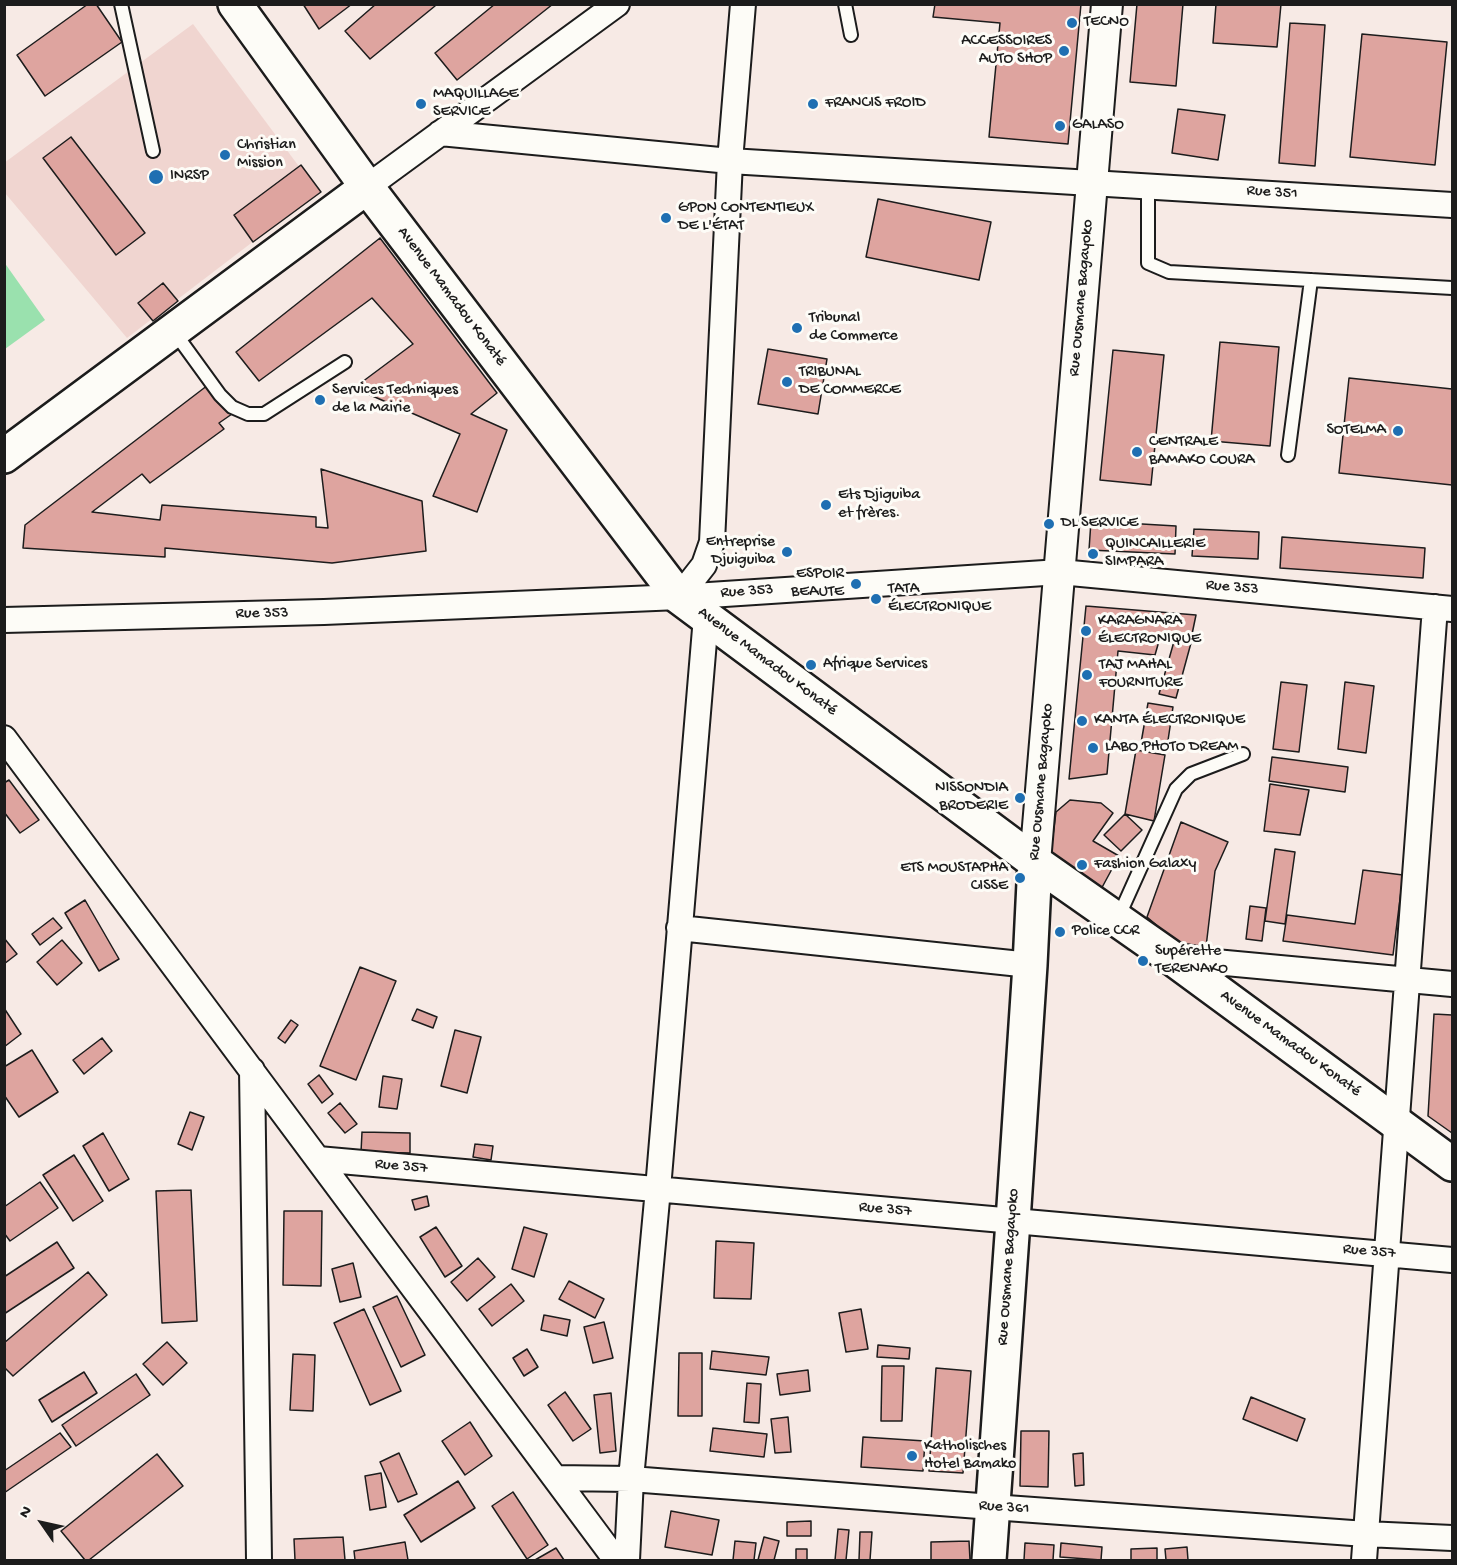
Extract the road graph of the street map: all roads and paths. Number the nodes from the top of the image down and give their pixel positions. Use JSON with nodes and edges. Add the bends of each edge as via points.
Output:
{"nodes":[{"id":1,"x":121,"y":4,"type":"edge"},
{"id":2,"x":235,"y":4,"type":"edge"},
{"id":3,"x":617,"y":4,"type":"edge"},
{"id":4,"x":743,"y":4,"type":"edge"},
{"id":5,"x":845,"y":4,"type":"edge"},
{"id":6,"x":1107,"y":4,"type":"edge"},
{"id":7,"x":851,"y":35,"type":"dead end"},
{"id":8,"x":440,"y":133,"type":"junction"},
{"id":9,"x":153,"y":151,"type":"dead end"},
{"id":10,"x":730,"y":161,"type":"junction"},
{"id":11,"x":1092,"y":182,"type":"junction"},
{"id":12,"x":368,"y":186,"type":"junction"},
{"id":13,"x":1148,"y":186,"type":"junction"},
{"id":14,"x":1452,"y":205,"type":"edge"},
{"id":15,"x":1311,"y":280,"type":"junction"},
{"id":16,"x":1452,"y":288,"type":"edge"},
{"id":17,"x":173,"y":330,"type":"junction"},
{"id":18,"x":345,"y":362,"type":"dead end"},
{"id":19,"x":1288,"y":455,"type":"dead end"},
{"id":20,"x":4,"y":456,"type":"edge"},
{"id":21,"x":1060,"y":572,"type":"junction"},
{"id":22,"x":679,"y":597,"type":"junction"},
{"id":23,"x":1444,"y":608,"type":"edge"},
{"id":24,"x":706,"y":617,"type":"junction"},
{"id":25,"x":4,"y":620,"type":"edge"},
{"id":26,"x":4,"y":738,"type":"edge"},
{"id":27,"x":1243,"y":754,"type":"dead end"},
{"id":28,"x":1035,"y":862,"type":"junction"},
{"id":29,"x":1117,"y":920,"type":"junction"},
{"id":30,"x":680,"y":928,"type":"junction"},
{"id":31,"x":1172,"y":958,"type":"junction"},
{"id":32,"x":1030,"y":965,"type":"junction"},
{"id":33,"x":1408,"y":980,"type":"junction"},
{"id":34,"x":1452,"y":984,"type":"edge"},
{"id":35,"x":252,"y":1070,"type":"junction"},
{"id":36,"x":1397,"y":1123,"type":"junction"},
{"id":37,"x":318,"y":1160,"type":"junction"},
{"id":38,"x":1452,"y":1164,"type":"edge"},
{"id":39,"x":658,"y":1189,"type":"junction"},
{"id":40,"x":1013,"y":1221,"type":"junction"},
{"id":41,"x":1388,"y":1254,"type":"junction"},
{"id":42,"x":1452,"y":1260,"type":"edge"},
{"id":43,"x":555,"y":1478,"type":"junction"},
{"id":44,"x":631,"y":1479,"type":"junction"},
{"id":45,"x":992,"y":1507,"type":"junction"},
{"id":46,"x":1366,"y":1534,"type":"junction"},
{"id":47,"x":1452,"y":1538,"type":"edge"},
{"id":48,"x":259,"y":1560,"type":"edge"},
{"id":49,"x":616,"y":1560,"type":"edge"},
{"id":50,"x":627,"y":1560,"type":"edge"},
{"id":51,"x":988,"y":1560,"type":"edge"},
{"id":52,"x":1365,"y":1560,"type":"edge"}],
"edges":[{"from":1,"to":9,"type":"lane"},
{"from":2,"to":12,"type":"main road","name":"Avenue Mamadou Konaté"},
{"from":3,"to":8,"type":"street"},
{"from":4,"to":10,"type":"street"},
{"from":5,"to":7,"type":"lane"},
{"from":6,"to":11,"type":"street","name":"Rue Ousmane Bagayoko"},
{"from":8,"to":10,"type":"street","name":"Rue 351"},
{"from":8,"to":12,"type":"street"},
{"from":10,"to":11,"type":"street","name":"Rue 351"},
{"from":10,"to":22,"type":"street","via":[[712,542],[704,565]]},
{"from":11,"to":13,"type":"street","name":"Rue 351"},
{"from":11,"to":21,"type":"street","name":"Rue Ousmane Bagayoko"},
{"from":12,"to":17,"type":"main road"},
{"from":12,"to":22,"type":"main road","name":"Avenue Mamadou Konaté"},
{"from":13,"to":14,"type":"street","name":"Rue 351"},
{"from":13,"to":15,"type":"lane","via":[[1148,263],[1168,272]]},
{"from":15,"to":16,"type":"lane"},
{"from":15,"to":19,"type":"lane"},
{"from":17,"to":18,"type":"lane","via":[[220,395],[232,408],[248,414],[264,414]]},
{"from":17,"to":20,"type":"main road"},
{"from":21,"to":22,"type":"street","name":"Rue 353"},
{"from":21,"to":23,"type":"street","name":"Rue 353"},
{"from":21,"to":28,"type":"street","name":"Rue Ousmane Bagayoko"},
{"from":22,"to":24,"type":"main road","name":"Avenue Mamadou Konaté"},
{"from":22,"to":25,"type":"street","name":"Rue 353"},
{"from":23,"to":33,"type":"street"},
{"from":24,"to":28,"type":"main road","name":"Avenue Mamadou Konaté"},
{"from":24,"to":30,"type":"street"},
{"from":26,"to":35,"type":"street"},
{"from":27,"to":29,"type":"lane","via":[[1191,774],[1176,789]]},
{"from":28,"to":29,"type":"main road","name":"Avenue Mamadou Konaté"},
{"from":28,"to":32,"type":"main road","name":"Rue Ousmane Bagayoko"},
{"from":29,"to":31,"type":"main road","name":"Avenue Mamadou Konaté"},
{"from":30,"to":32,"type":"street"},
{"from":30,"to":39,"type":"street"},
{"from":31,"to":33,"type":"street"},
{"from":31,"to":36,"type":"main road","name":"Avenue Mamadou Konaté"},
{"from":32,"to":40,"type":"main road","name":"Rue Ousmane Bagayoko"},
{"from":33,"to":34,"type":"street"},
{"from":33,"to":36,"type":"street"},
{"from":35,"to":37,"type":"street"},
{"from":35,"to":48,"type":"street"},
{"from":36,"to":38,"type":"main road","name":"Avenue Mamadou Konaté"},
{"from":36,"to":41,"type":"street"},
{"from":37,"to":39,"type":"street","name":"Rue 357"},
{"from":37,"to":43,"type":"street"},
{"from":39,"to":40,"type":"street","name":"Rue 357"},
{"from":39,"to":44,"type":"street"},
{"from":40,"to":41,"type":"street","name":"Rue 357"},
{"from":40,"to":45,"type":"main road","name":"Rue Ousmane Bagayoko"},
{"from":41,"to":42,"type":"street","name":"Rue 357"},
{"from":41,"to":46,"type":"street"},
{"from":43,"to":44,"type":"street","name":"Rue 361"},
{"from":43,"to":49,"type":"street"},
{"from":44,"to":45,"type":"street","name":"Rue 361"},
{"from":44,"to":50,"type":"street"},
{"from":45,"to":46,"type":"street","name":"Rue 361"},
{"from":45,"to":51,"type":"main road","name":"Rue Ousmane Bagayoko"},
{"from":46,"to":47,"type":"street","name":"Rue 361"},
{"from":46,"to":52,"type":"street"}]}
